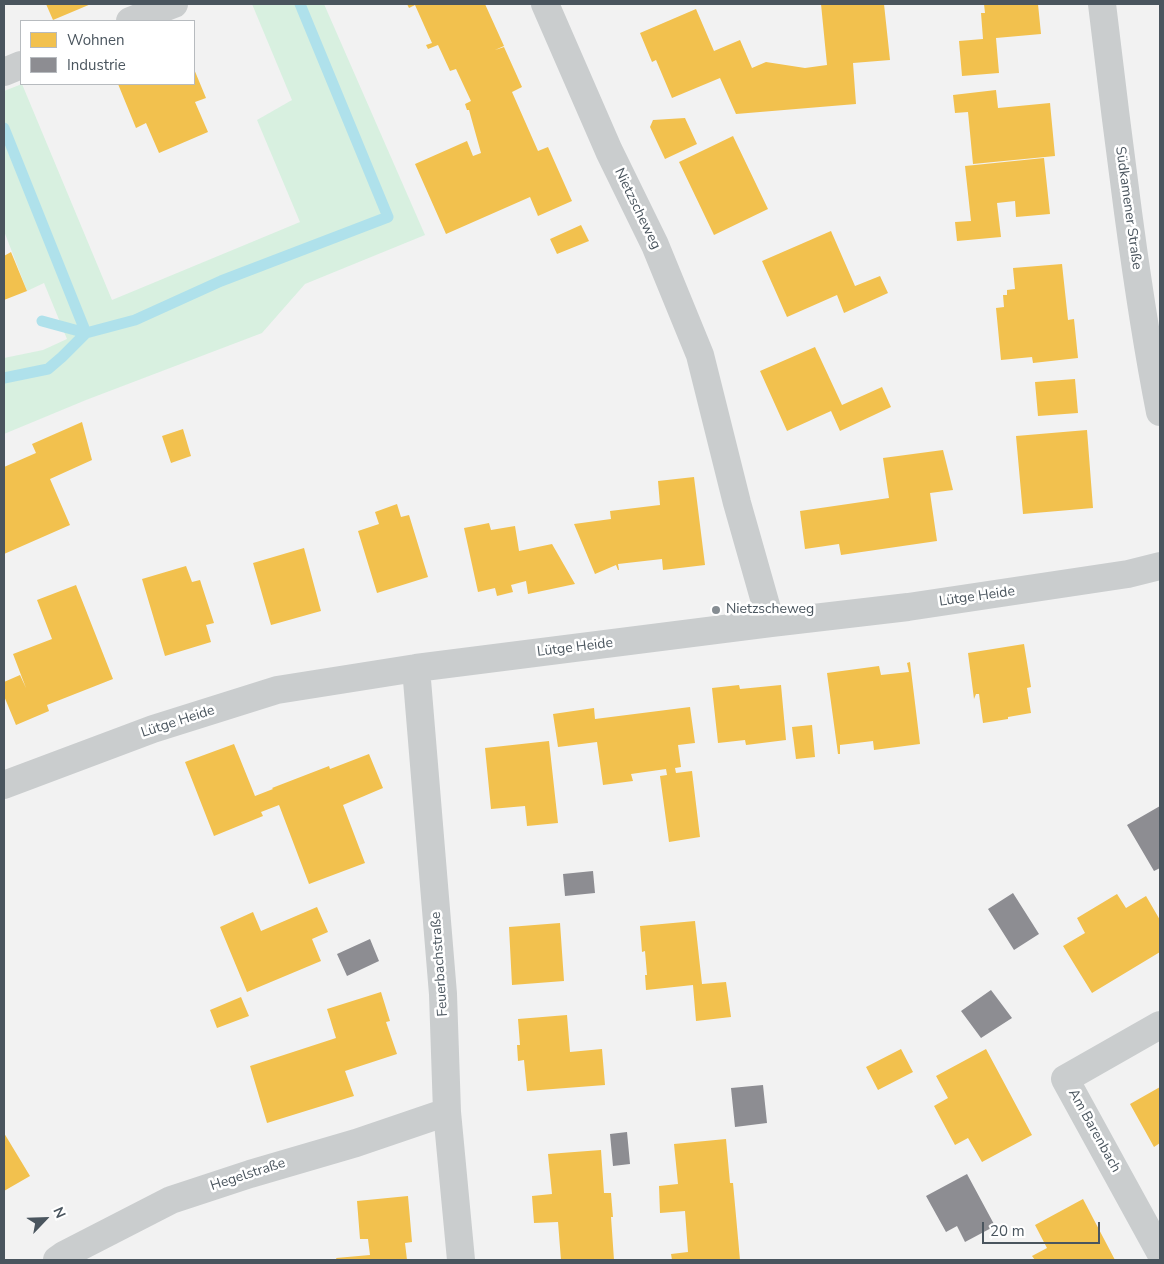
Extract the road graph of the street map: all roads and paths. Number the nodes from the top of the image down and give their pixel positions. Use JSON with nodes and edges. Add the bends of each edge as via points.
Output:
{"nodes":[{"id":1,"x":174,"y":4,"type":"edge"},
{"id":2,"x":546,"y":4,"type":"edge"},
{"id":3,"x":1102,"y":4,"type":"edge"},
{"id":4,"x":133,"y":20,"type":"edge"},
{"id":5,"x":20,"y":65,"type":"edge"},
{"id":6,"x":4,"y":72,"type":"edge"},
{"id":7,"x":1160,"y":412,"type":"edge"},
{"id":8,"x":1160,"y":566,"type":"edge"},
{"id":9,"x":771,"y":622,"type":"junction"},
{"id":10,"x":416,"y":668,"type":"junction"},
{"id":11,"x":4,"y":785,"type":"edge"},
{"id":12,"x":1160,"y":1025,"type":"edge"},
{"id":13,"x":448,"y":1112,"type":"junction"},
{"id":14,"x":1160,"y":1252,"type":"edge"},
{"id":15,"x":57,"y":1260,"type":"edge"},
{"id":16,"x":461,"y":1260,"type":"edge"}],
"edges":[{"from":1,"to":4,"type":"street"},
{"from":2,"to":9,"type":"street","name":"Nietzscheweg","via":[[609,151],[655,245],[700,355]]},
{"from":3,"to":7,"type":"street","name":"Südkamener Straße","via":[[1132,240]]},
{"from":5,"to":6,"type":"street"},
{"from":8,"to":9,"type":"street","name":"Lütge Heide","via":[[1128,574],[918,605]]},
{"from":9,"to":10,"type":"street","name":"Lütge Heide"},
{"from":10,"to":11,"type":"street","name":"Lütge Heide","via":[[277,690],[153,729]]},
{"from":10,"to":13,"type":"street","name":"Feuerbachstraße","via":[[443,994]]},
{"from":12,"to":14,"type":"street","name":"Am Barenbach","via":[[1066,1079]]},
{"from":13,"to":15,"type":"street","name":"Hegelstraße","via":[[171,1200]]},
{"from":13,"to":16,"type":"street","name":"Feuerbachstraße"}]}
